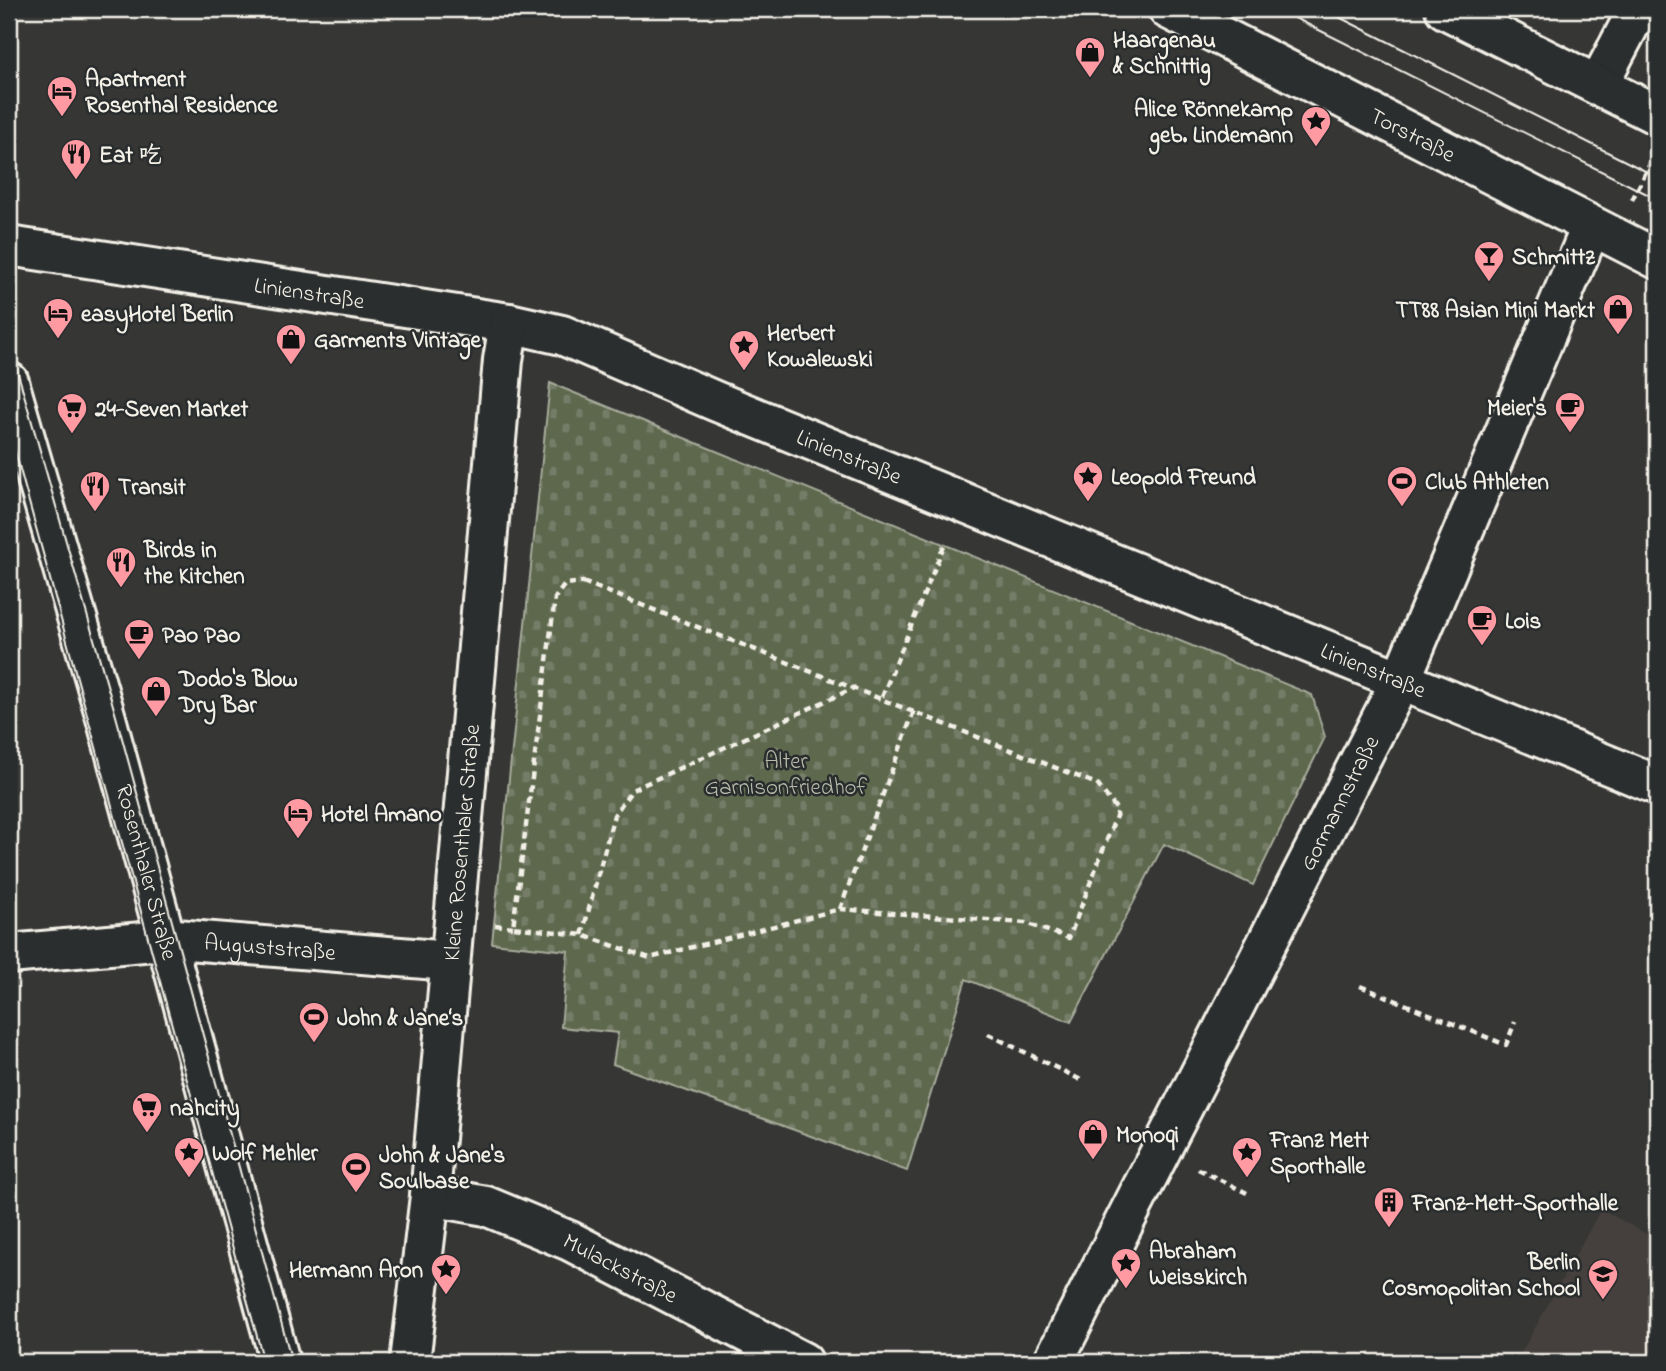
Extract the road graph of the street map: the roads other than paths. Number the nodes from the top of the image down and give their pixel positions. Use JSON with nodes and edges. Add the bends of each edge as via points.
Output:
{"nodes":[{"id":1,"x":1168,"y":9,"type":"edge"},
{"id":2,"x":1445,"y":9,"type":"edge"},
{"id":3,"x":1638,"y":9,"type":"edge"},
{"id":4,"x":1598,"y":85,"type":"junction"},
{"id":5,"x":1651,"y":131,"type":"edge"},
{"id":6,"x":1591,"y":227,"type":"junction"},
{"id":7,"x":9,"y":246,"type":"edge"},
{"id":8,"x":1657,"y":259,"type":"edge"},
{"id":9,"x":509,"y":323,"type":"junction"},
{"id":10,"x":9,"y":382,"type":"edge"},
{"id":11,"x":1400,"y":682,"type":"junction"},
{"id":12,"x":1657,"y":785,"type":"edge"},
{"id":13,"x":165,"y":940,"type":"junction"},
{"id":14,"x":9,"y":954,"type":"edge"},
{"id":15,"x":450,"y":961,"type":"junction"},
{"id":16,"x":430,"y":1196,"type":"junction"},
{"id":17,"x":280,"y":1362,"type":"edge"},
{"id":18,"x":410,"y":1362,"type":"edge"},
{"id":19,"x":803,"y":1362,"type":"edge"},
{"id":20,"x":1053,"y":1362,"type":"edge"}],
"edges":[{"from":1,"to":6,"type":"street","name":"Torstraße"},
{"from":2,"to":4,"type":"street"},
{"from":3,"to":4,"type":"street"},
{"from":4,"to":5,"type":"street"},
{"from":6,"to":8,"type":"street","name":"Torstraße"},
{"from":6,"to":11,"type":"street","name":"Gormannstraße"},
{"from":7,"to":9,"type":"street","name":"Linienstraße"},
{"from":9,"to":11,"type":"street","name":"Linienstraße","via":[[562,335]]},
{"from":9,"to":15,"type":"street","name":"Kleine Rosenthaler Straße"},
{"from":10,"to":13,"type":"street","name":"Rosenthaler Straße"},
{"from":11,"to":12,"type":"street","name":"Linienstraße"},
{"from":11,"to":20,"type":"street","name":"Gormannstraße"},
{"from":13,"to":14,"type":"street","name":"Auguststraße"},
{"from":13,"to":15,"type":"street","name":"Auguststraße"},
{"from":13,"to":17,"type":"street","name":"Rosenthaler Straße"},
{"from":15,"to":16,"type":"street","name":"Kleine Rosenthaler Straße"},
{"from":16,"to":18,"type":"street","name":"Kleine Rosenthaler Straße"},
{"from":16,"to":19,"type":"street","name":"Mulackstraße","via":[[486,1206],[570,1241]]}]}
